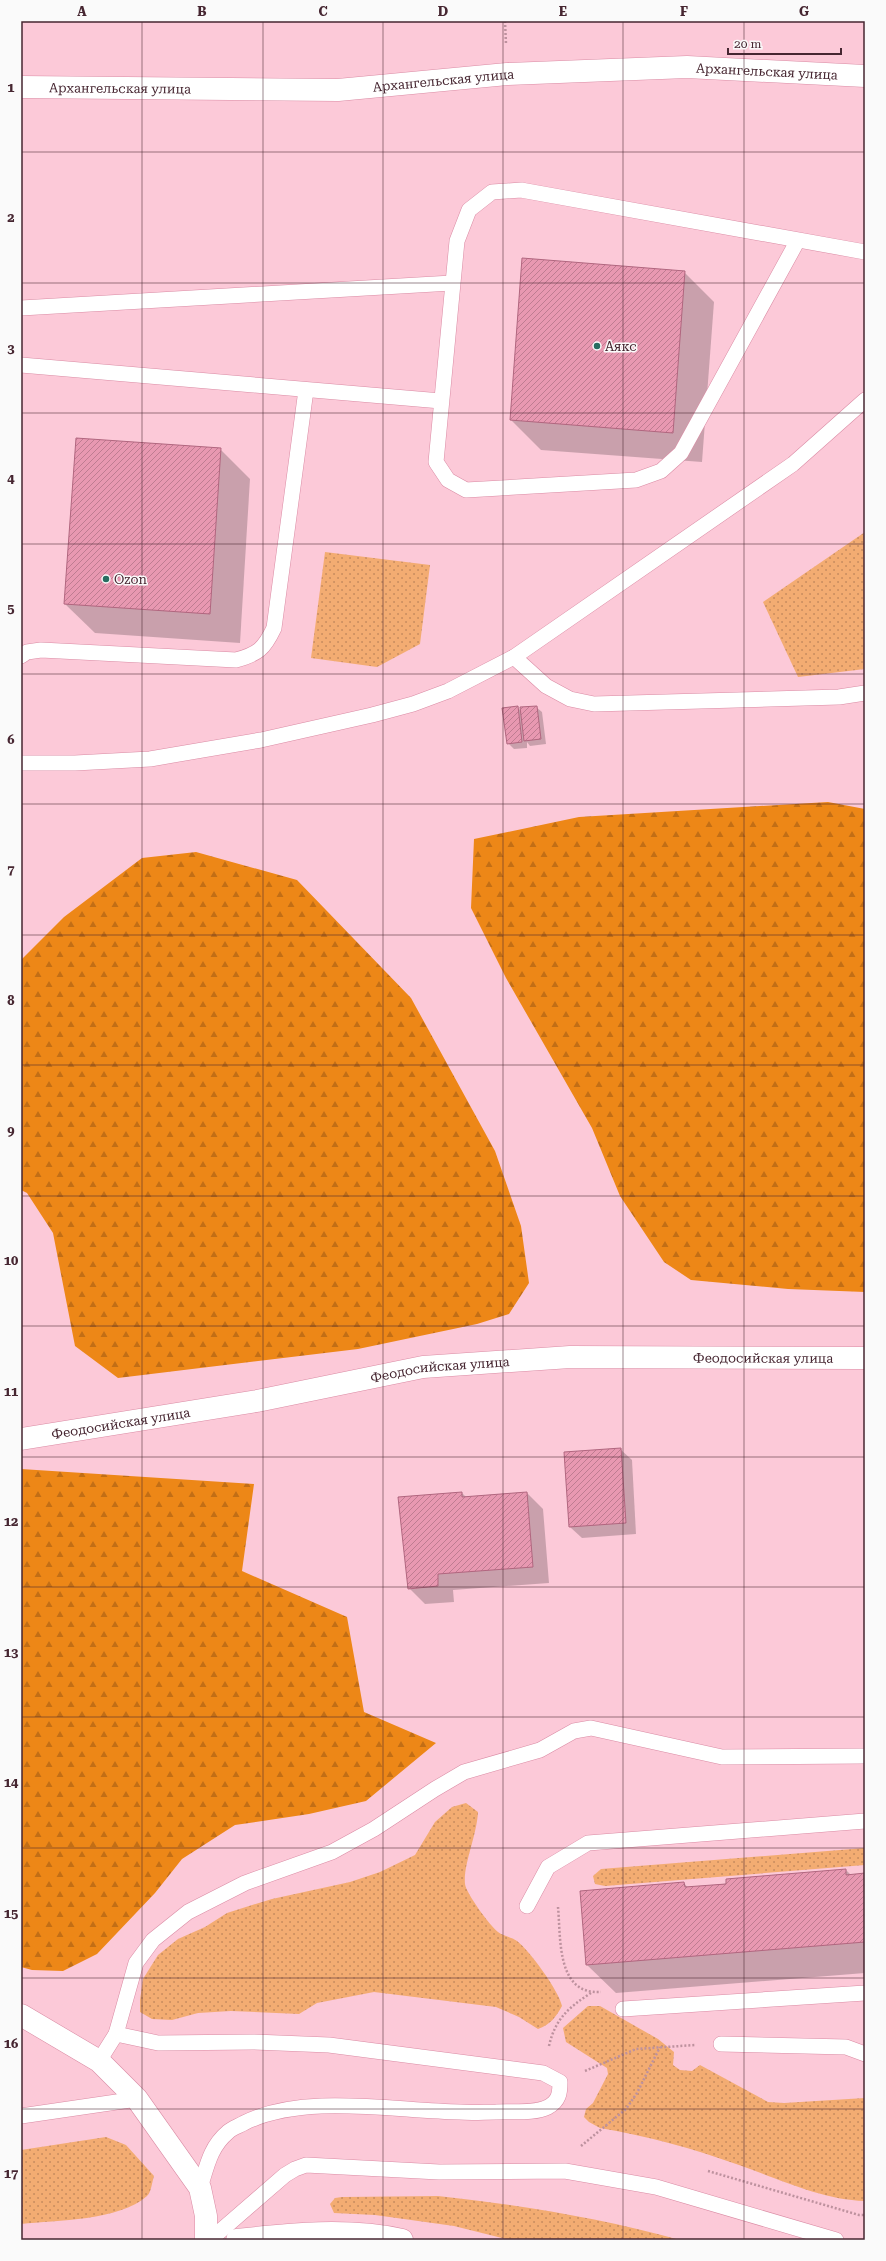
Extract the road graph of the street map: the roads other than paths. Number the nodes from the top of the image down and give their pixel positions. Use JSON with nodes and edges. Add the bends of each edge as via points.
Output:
{"nodes":[{"id":1,"x":865,"y":76,"type":"edge"},
{"id":2,"x":21,"y":87,"type":"edge"},
{"id":3,"x":798,"y":240,"type":"junction"},
{"id":4,"x":865,"y":252,"type":"edge"},
{"id":5,"x":452,"y":283,"type":"junction"},
{"id":6,"x":21,"y":308,"type":"edge"},
{"id":7,"x":21,"y":365,"type":"edge"},
{"id":8,"x":306,"y":390,"type":"junction"},
{"id":9,"x":865,"y":400,"type":"edge"},
{"id":10,"x":441,"y":401,"type":"junction"},
{"id":11,"x":21,"y":656,"type":"edge"},
{"id":12,"x":514,"y":657,"type":"junction"},
{"id":13,"x":865,"y":693,"type":"edge"},
{"id":14,"x":21,"y":763,"type":"edge"},
{"id":15,"x":865,"y":1358,"type":"edge"},
{"id":16,"x":21,"y":1439,"type":"edge"},
{"id":17,"x":865,"y":1756,"type":"edge"},
{"id":18,"x":865,"y":1821,"type":"edge"},
{"id":19,"x":527,"y":1906,"type":"dead end"},
{"id":20,"x":865,"y":1993,"type":"edge"},
{"id":21,"x":623,"y":2010,"type":"dead end"},
{"id":22,"x":21,"y":2015,"type":"edge"},
{"id":23,"x":116,"y":2034,"type":"junction"},
{"id":24,"x":721,"y":2044,"type":"road end"},
{"id":25,"x":865,"y":2054,"type":"edge"},
{"id":26,"x":99,"y":2061,"type":"junction"},
{"id":27,"x":137,"y":2099,"type":"junction"},
{"id":28,"x":21,"y":2116,"type":"edge"},
{"id":29,"x":200,"y":2188,"type":"junction"},
{"id":30,"x":206,"y":2240,"type":"edge"},
{"id":31,"x":210,"y":2240,"type":"edge"},
{"id":32,"x":237,"y":2240,"type":"edge"},
{"id":33,"x":402,"y":2240,"type":"edge"},
{"id":34,"x":836,"y":2240,"type":"edge"}],
"edges":[{"from":1,"to":2,"type":"street","name":"Архангельская улица","via":[[687,67],[507,74],[338,90]]},
{"from":3,"to":4,"type":"lane"},
{"from":3,"to":5,"type":"lane","via":[[521,190],[492,192],[469,210],[457,241]]},
{"from":3,"to":10,"type":"lane","via":[[681,453],[661,471],[636,480],[466,490],[448,480],[436,462]]},
{"from":5,"to":6,"type":"lane"},
{"from":5,"to":10,"type":"lane"},
{"from":7,"to":8,"type":"lane"},
{"from":8,"to":10,"type":"lane"},
{"from":8,"to":11,"type":"lane","via":[[274,628],[267,644],[253,655],[236,660],[41,650],[27,652]]},
{"from":9,"to":12,"type":"lane","via":[[793,464]]},
{"from":12,"to":13,"type":"lane","via":[[546,686],[570,699],[594,704],[839,697]]},
{"from":12,"to":14,"type":"lane","via":[[448,691],[413,704],[261,740],[150,759]]},
{"from":15,"to":16,"type":"street","name":"Феодосийская улица","via":[[570,1356],[423,1367],[257,1401]]},
{"from":17,"to":23,"type":"lane","via":[[722,1757],[591,1728],[574,1731],[540,1750],[464,1772],[374,1829],[332,1852],[245,1883],[188,1912],[153,1940],[136,1963]]},
{"from":18,"to":19,"type":"lane","via":[[588,1843],[548,1867]]},
{"from":20,"to":21,"type":"lane"},
{"from":22,"to":26,"type":"street"},
{"from":23,"to":26,"type":"lane"},
{"from":23,"to":29,"type":"lane","via":[[158,2043],[254,2042],[329,2046],[543,2073],[560,2082],[560,2095],[556,2102],[546,2108],[529,2111],[294,2108],[259,2116],[229,2131],[218,2142],[210,2152]]},
{"from":24,"to":25,"type":"lane","via":[[846,2047]]},
{"from":26,"to":27,"type":"street"},
{"from":27,"to":28,"type":"lane"},
{"from":27,"to":29,"type":"street"},
{"from":29,"to":30,"type":"street","via":[[206,2216]]},
{"from":31,"to":34,"type":"lane","via":[[285,2175],[306,2165],[439,2172],[565,2171],[656,2187]]},
{"from":32,"to":33,"type":"street","via":[[276,2236],[359,2234]]}]}
